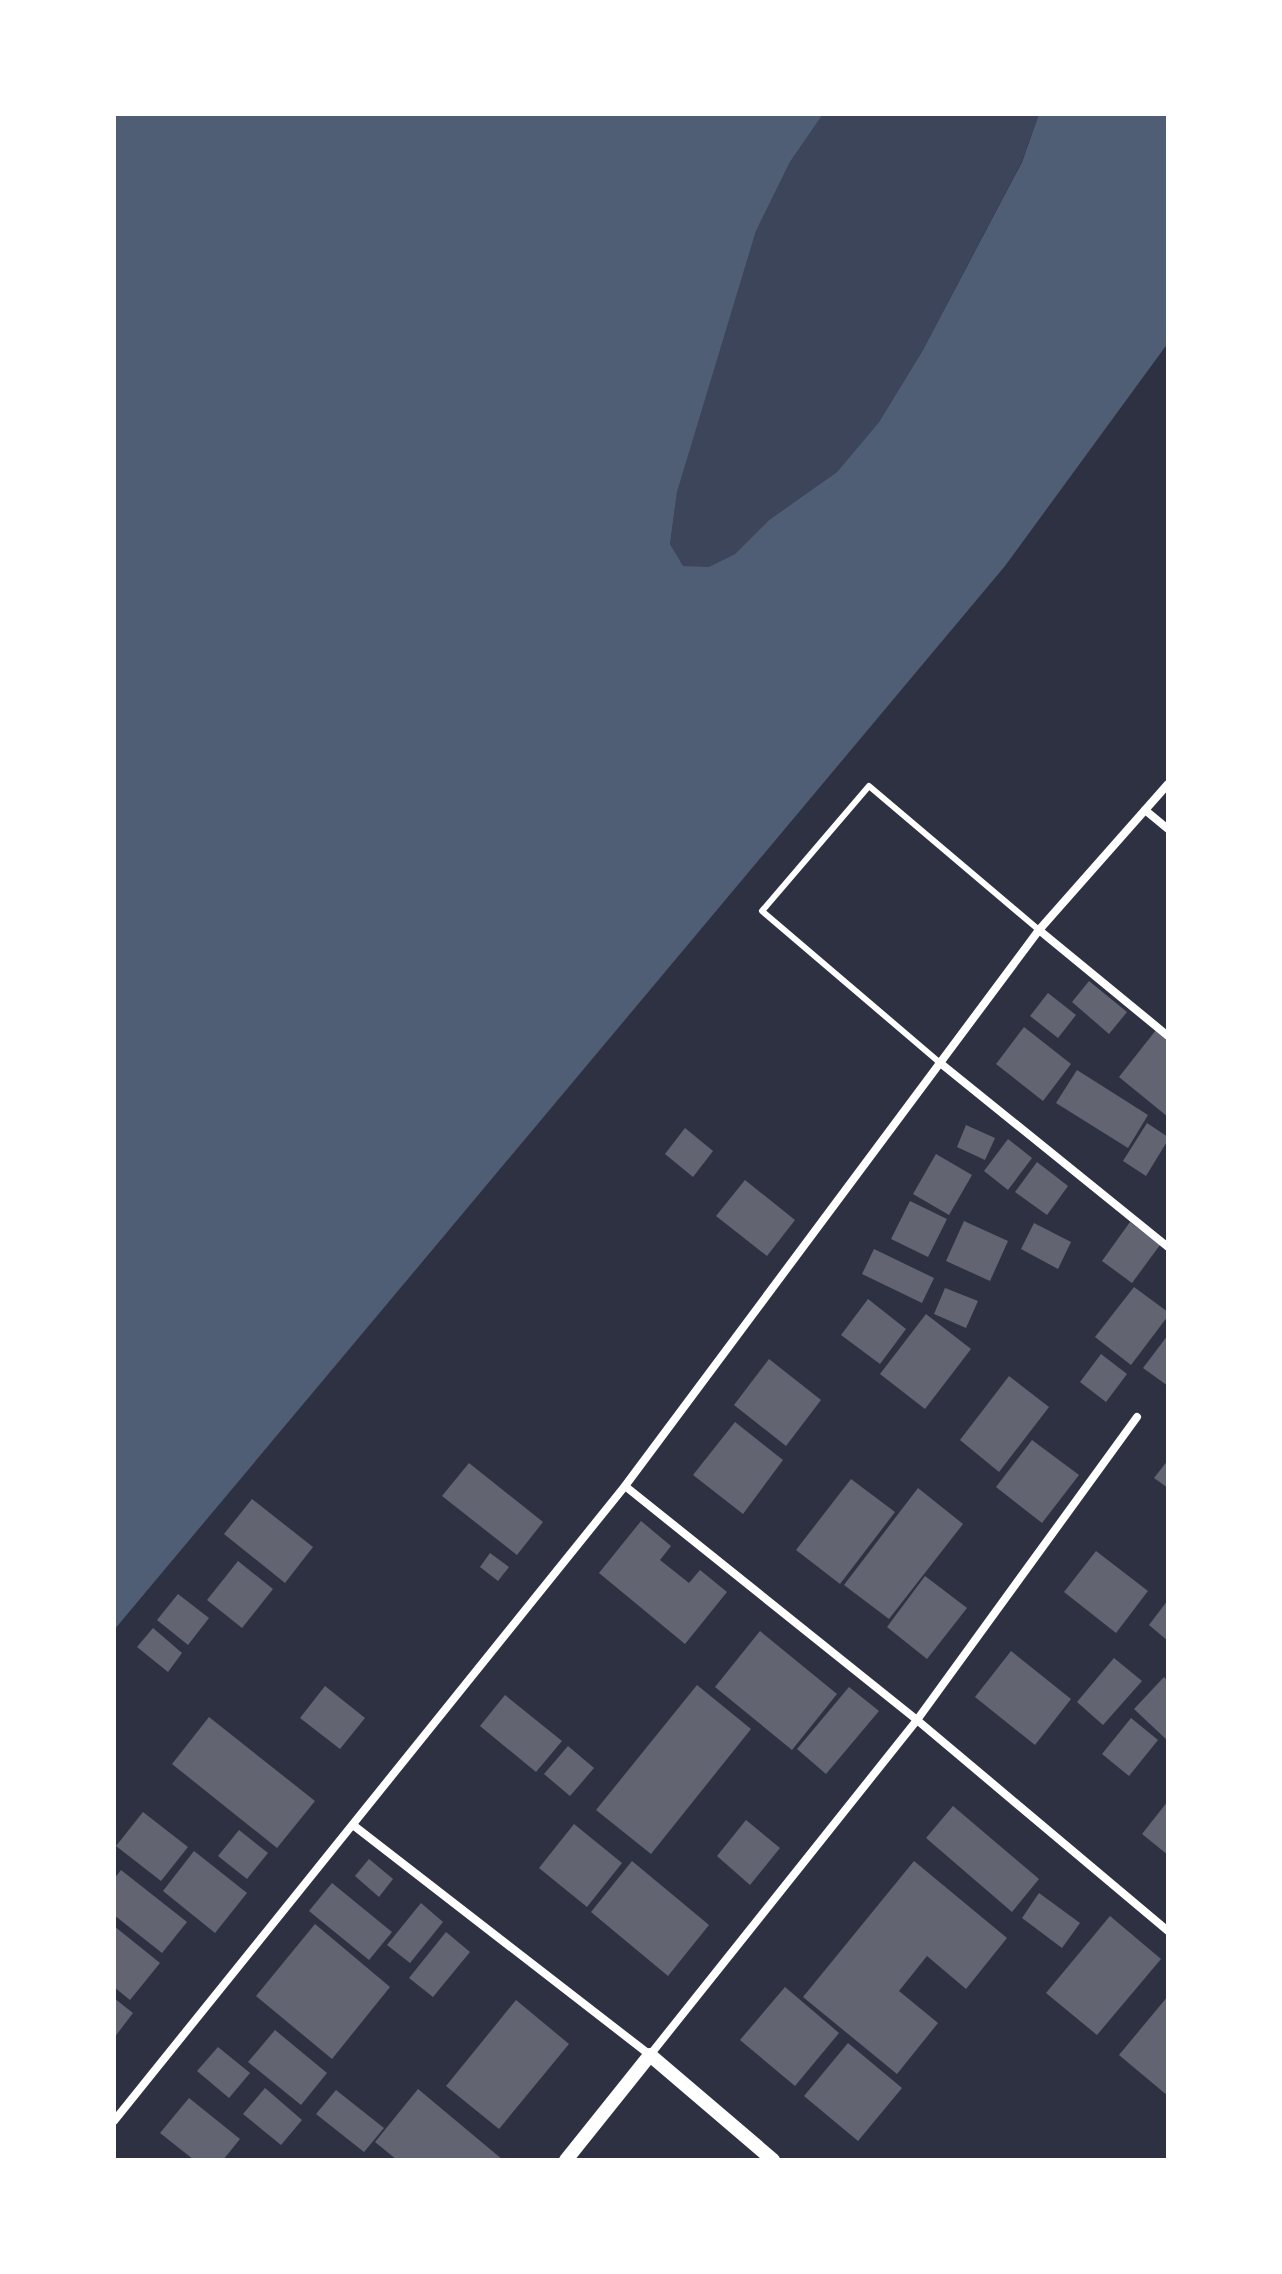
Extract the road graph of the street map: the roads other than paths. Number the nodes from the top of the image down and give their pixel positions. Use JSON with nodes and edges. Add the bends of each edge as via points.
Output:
{"nodes":[{"id":1,"x":1168,"y":784,"type":"edge"},
{"id":2,"x":1145,"y":810,"type":"junction"},
{"id":3,"x":1168,"y":829,"type":"edge"},
{"id":4,"x":1039,"y":930,"type":"junction"},
{"id":5,"x":1168,"y":1036,"type":"edge"},
{"id":6,"x":939,"y":1062,"type":"junction"},
{"id":7,"x":1168,"y":1247,"type":"edge"},
{"id":8,"x":1137,"y":1417,"type":"dead end"},
{"id":9,"x":625,"y":1486,"type":"junction"},
{"id":10,"x":917,"y":1720,"type":"junction"},
{"id":11,"x":353,"y":1825,"type":"junction"},
{"id":12,"x":1168,"y":1931,"type":"edge"},
{"id":13,"x":650,"y":2055,"type":"junction"},
{"id":14,"x":114,"y":2121,"type":"edge"},
{"id":15,"x":566,"y":2160,"type":"edge"},
{"id":16,"x":773,"y":2160,"type":"edge"}],
"edges":[{"from":1,"to":2,"type":"street"},
{"from":2,"to":3,"type":"street"},
{"from":2,"to":4,"type":"street"},
{"from":4,"to":5,"type":"street"},
{"from":4,"to":6,"type":"street"},
{"from":4,"to":6,"type":"lane","via":[[869,786],[762,911]]},
{"from":6,"to":7,"type":"street"},
{"from":6,"to":9,"type":"street"},
{"from":8,"to":10,"type":"street"},
{"from":9,"to":10,"type":"street"},
{"from":9,"to":11,"type":"street"},
{"from":10,"to":12,"type":"street"},
{"from":10,"to":13,"type":"street"},
{"from":11,"to":13,"type":"street"},
{"from":11,"to":14,"type":"street"},
{"from":13,"to":15,"type":"street"},
{"from":13,"to":16,"type":"street"}]}
